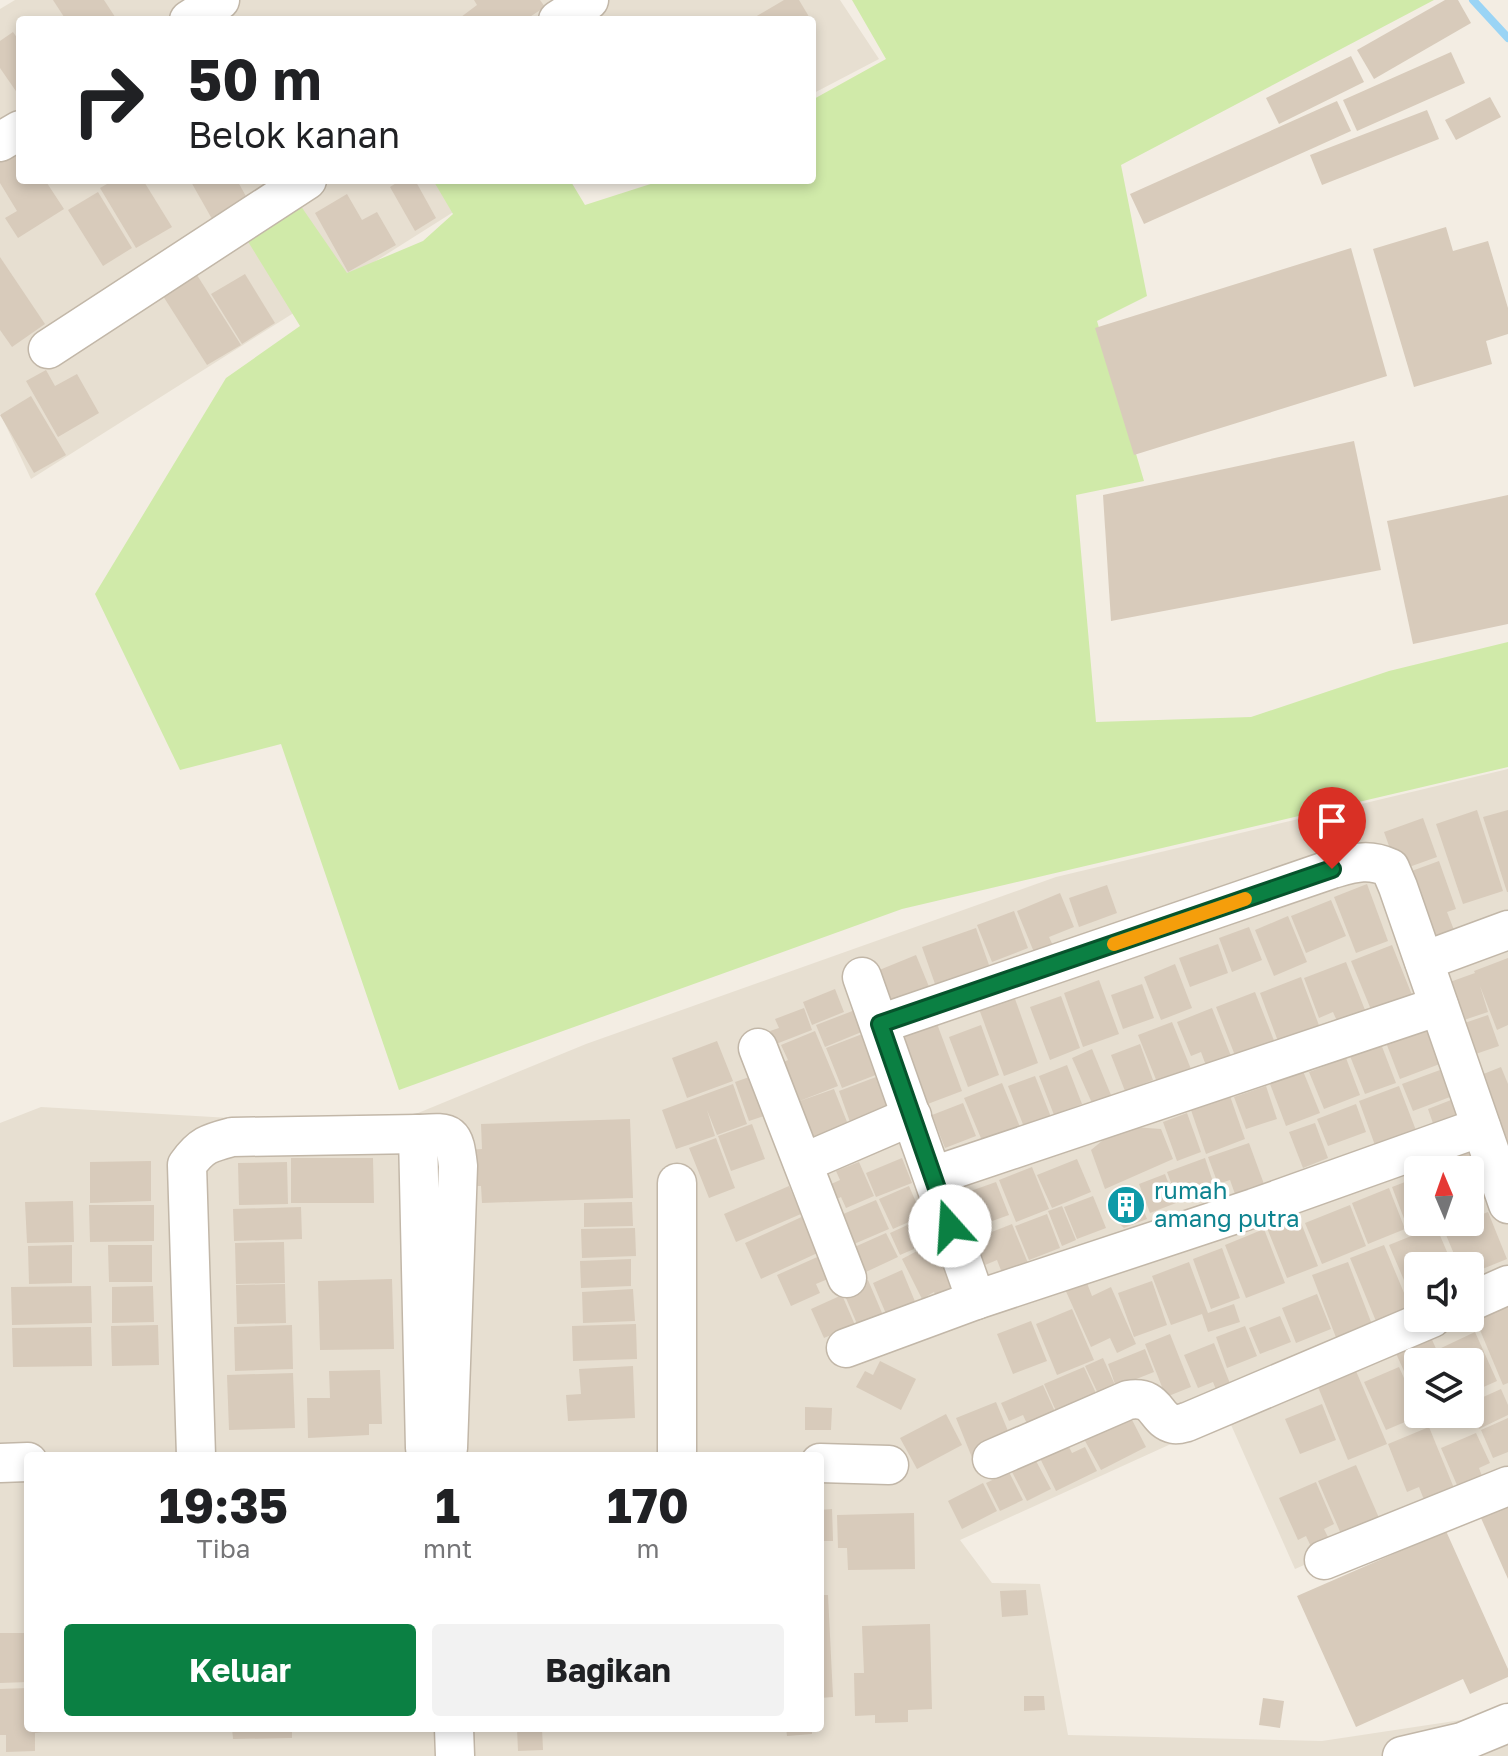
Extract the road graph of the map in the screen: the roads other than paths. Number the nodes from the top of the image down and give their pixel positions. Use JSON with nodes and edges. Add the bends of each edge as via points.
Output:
{"nodes":[{"id":1,"x":220,"y":0,"type":"edge"},
{"id":2,"x":589,"y":0,"type":"edge"},
{"id":3,"x":195,"y":16,"type":"edge"},
{"id":4,"x":564,"y":16,"type":"edge"},
{"id":5,"x":301,"y":184,"type":"edge"},
{"id":6,"x":48,"y":349,"type":"dead end"},
{"id":7,"x":1508,"y":930,"type":"edge"},
{"id":8,"x":1424,"y":961,"type":"junction"},
{"id":9,"x":862,"y":977,"type":"dead end"},
{"id":10,"x":1439,"y":1006,"type":"junction"},
{"id":11,"x":880,"y":1024,"type":"junction"},
{"id":12,"x":758,"y":1048,"type":"dead end"},
{"id":13,"x":912,"y":1116,"type":"junction"},
{"id":14,"x":1481,"y":1127,"type":"junction"},
{"id":15,"x":803,"y":1163,"type":"junction"},
{"id":16,"x":933,"y":1176,"type":"junction"},
{"id":17,"x":677,"y":1183,"type":"dead end"},
{"id":18,"x":1505,"y":1184,"type":"edge"},
{"id":19,"x":847,"y":1278,"type":"dead end"},
{"id":20,"x":1508,"y":1285,"type":"edge"},
{"id":21,"x":1484,"y":1296,"type":"edge"},
{"id":22,"x":976,"y":1300,"type":"junction"},
{"id":23,"x":1404,"y":1330,"type":"edge"},
{"id":24,"x":846,"y":1348,"type":"dead end"},
{"id":25,"x":196,"y":1452,"type":"edge"},
{"id":26,"x":437,"y":1452,"type":"edge"},
{"id":27,"x":677,"y":1452,"type":"edge"},
{"id":28,"x":992,"y":1459,"type":"dead end"},
{"id":29,"x":24,"y":1462,"type":"edge"},
{"id":30,"x":0,"y":1463,"type":"edge"},
{"id":31,"x":824,"y":1463,"type":"edge"},
{"id":32,"x":889,"y":1465,"type":"dead end"},
{"id":33,"x":1508,"y":1486,"type":"edge"},
{"id":34,"x":1324,"y":1560,"type":"dead end"},
{"id":35,"x":1508,"y":1723,"type":"edge"},
{"id":36,"x":430,"y":1732,"type":"edge"},
{"id":37,"x":454,"y":1732,"type":"edge"},
{"id":38,"x":430,"y":1756,"type":"edge"},
{"id":39,"x":455,"y":1756,"type":"edge"},
{"id":40,"x":1402,"y":1756,"type":"edge"}],
"edges":[{"from":1,"to":3,"type":"street"},
{"from":2,"to":4,"type":"street"},
{"from":5,"to":6,"type":"street"},
{"from":7,"to":8,"type":"street"},
{"from":8,"to":10,"type":"street"},
{"from":8,"to":11,"type":"street","via":[[1390,868],[1357,862]]},
{"from":9,"to":11,"type":"street"},
{"from":10,"to":14,"type":"street"},
{"from":10,"to":16,"type":"street"},
{"from":11,"to":13,"type":"street"},
{"from":12,"to":15,"type":"street"},
{"from":13,"to":15,"type":"street"},
{"from":13,"to":16,"type":"street"},
{"from":14,"to":18,"type":"street"},
{"from":14,"to":22,"type":"street"},
{"from":15,"to":19,"type":"street"},
{"from":16,"to":22,"type":"street"},
{"from":17,"to":27,"type":"street"},
{"from":20,"to":21,"type":"street"},
{"from":22,"to":24,"type":"street"},
{"from":23,"to":28,"type":"street","via":[[1187,1422],[1174,1424],[1144,1400],[1128,1400]]},
{"from":25,"to":26,"type":"street","via":[[187,1165],[197,1150],[232,1137],[418,1134]]},
{"from":29,"to":30,"type":"street"},
{"from":31,"to":32,"type":"street"},
{"from":33,"to":34,"type":"street"},
{"from":35,"to":40,"type":"street","via":[[1462,1742]]},
{"from":36,"to":38,"type":"street"},
{"from":37,"to":39,"type":"street"}]}
